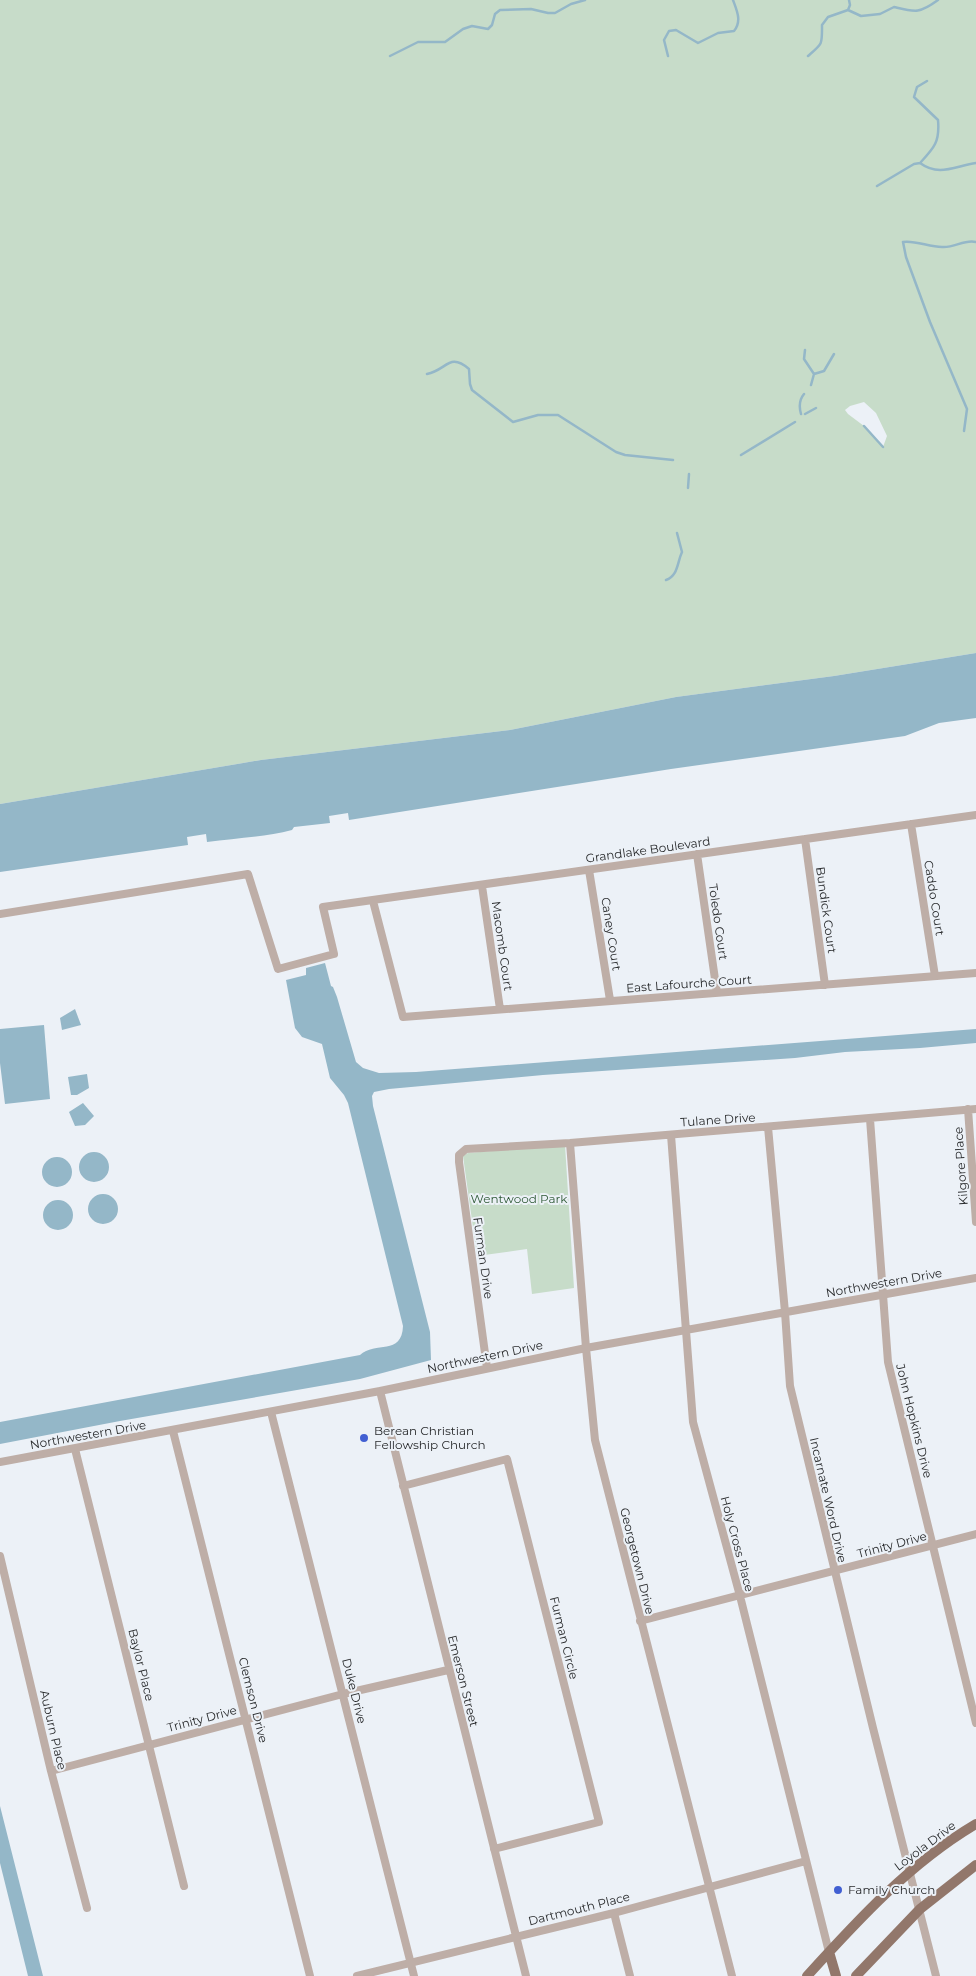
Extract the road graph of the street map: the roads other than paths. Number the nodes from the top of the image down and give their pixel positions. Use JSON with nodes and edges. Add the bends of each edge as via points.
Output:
{"nodes":[{"id":1,"x":976,"y":814,"type":"edge"},
{"id":2,"x":911,"y":824,"type":"junction"},
{"id":3,"x":805,"y":839,"type":"junction"},
{"id":4,"x":697,"y":854,"type":"junction"},
{"id":5,"x":589,"y":870,"type":"junction"},
{"id":6,"x":482,"y":886,"type":"junction"},
{"id":7,"x":373,"y":901,"type":"junction"},
{"id":8,"x":0,"y":914,"type":"edge"},
{"id":9,"x":976,"y":973,"type":"edge"},
{"id":10,"x":935,"y":976,"type":"junction"},
{"id":11,"x":825,"y":985,"type":"junction"},
{"id":12,"x":717,"y":993,"type":"junction"},
{"id":13,"x":610,"y":1000,"type":"junction"},
{"id":14,"x":500,"y":1009,"type":"junction"},
{"id":15,"x":972,"y":1109,"type":"edge"},
{"id":16,"x":870,"y":1119,"type":"junction"},
{"id":17,"x":768,"y":1127,"type":"junction"},
{"id":18,"x":671,"y":1135,"type":"junction"},
{"id":19,"x":570,"y":1143,"type":"junction"},
{"id":20,"x":462,"y":1151,"type":"joint"},
{"id":21,"x":976,"y":1222,"type":"edge"},
{"id":22,"x":976,"y":1278,"type":"edge"},
{"id":23,"x":883,"y":1296,"type":"junction"},
{"id":24,"x":785,"y":1312,"type":"junction"},
{"id":25,"x":685,"y":1330,"type":"junction"},
{"id":26,"x":586,"y":1348,"type":"junction"},
{"id":27,"x":487,"y":1368,"type":"junction"},
{"id":28,"x":380,"y":1391,"type":"junction"},
{"id":29,"x":271,"y":1412,"type":"junction"},
{"id":30,"x":173,"y":1431,"type":"junction"},
{"id":31,"x":75,"y":1449,"type":"junction"},
{"id":32,"x":0,"y":1462,"type":"edge"},
{"id":33,"x":403,"y":1486,"type":"junction"},
{"id":34,"x":976,"y":1534,"type":"edge"},
{"id":35,"x":932,"y":1546,"type":"junction"},
{"id":36,"x":0,"y":1556,"type":"edge"},
{"id":37,"x":834,"y":1572,"type":"junction"},
{"id":38,"x":740,"y":1596,"type":"junction"},
{"id":39,"x":640,"y":1621,"type":"junction"},
{"id":40,"x":448,"y":1670,"type":"junction"},
{"id":41,"x":343,"y":1694,"type":"junction"},
{"id":42,"x":246,"y":1719,"type":"junction"},
{"id":43,"x":976,"y":1723,"type":"edge"},
{"id":44,"x":149,"y":1746,"type":"junction"},
{"id":45,"x":50,"y":1771,"type":"junction"},
{"id":46,"x":976,"y":1824,"type":"edge"},
{"id":47,"x":494,"y":1849,"type":"junction"},
{"id":48,"x":806,"y":1861,"type":"junction"},
{"id":49,"x":976,"y":1865,"type":"edge"},
{"id":50,"x":910,"y":1871,"type":"junction"},
{"id":51,"x":184,"y":1886,"type":"dead end"},
{"id":52,"x":709,"y":1886,"type":"junction"},
{"id":53,"x":87,"y":1908,"type":"dead end"},
{"id":54,"x":920,"y":1909,"type":"junction"},
{"id":55,"x":614,"y":1913,"type":"junction"},
{"id":56,"x":516,"y":1937,"type":"junction"},
{"id":57,"x":829,"y":1952,"type":"junction"},
{"id":58,"x":410,"y":1963,"type":"junction"},
{"id":59,"x":310,"y":1976,"type":"edge"},
{"id":60,"x":357,"y":1976,"type":"edge"},
{"id":61,"x":414,"y":1976,"type":"edge"},
{"id":62,"x":526,"y":1976,"type":"edge"},
{"id":63,"x":630,"y":1976,"type":"edge"},
{"id":64,"x":732,"y":1976,"type":"edge"},
{"id":65,"x":807,"y":1976,"type":"edge"},
{"id":66,"x":836,"y":1976,"type":"edge"},
{"id":67,"x":856,"y":1976,"type":"edge"},
{"id":68,"x":936,"y":1976,"type":"edge"}],
"edges":[{"from":1,"to":2,"type":"street","name":"Grandlake Boulevard"},
{"from":2,"to":3,"type":"street","name":"Grandlake Boulevard"},
{"from":2,"to":10,"type":"street","name":"Caddo Court"},
{"from":3,"to":4,"type":"street","name":"Grandlake Boulevard"},
{"from":3,"to":11,"type":"street","name":"Bundick Court"},
{"from":4,"to":5,"type":"street","name":"Grandlake Boulevard"},
{"from":4,"to":12,"type":"street","name":"Toledo Court"},
{"from":5,"to":6,"type":"street","name":"Grandlake Boulevard"},
{"from":5,"to":13,"type":"street","name":"Caney Court"},
{"from":6,"to":7,"type":"street","name":"Grandlake Boulevard"},
{"from":6,"to":14,"type":"street","name":"Macomb Court"},
{"from":7,"to":8,"type":"street","name":"Grandlake Boulevard","via":[[323,907],[334,954],[278,969],[248,874]]},
{"from":7,"to":14,"type":"street","name":"East Lafourche Court","via":[[403,1017]]},
{"from":9,"to":10,"type":"street","name":"East Lafourche Court"},
{"from":10,"to":11,"type":"street","name":"East Lafourche Court"},
{"from":11,"to":12,"type":"street","name":"East Lafourche Court"},
{"from":12,"to":13,"type":"street","name":"East Lafourche Court"},
{"from":13,"to":14,"type":"street","name":"East Lafourche Court"},
{"from":15,"to":16,"type":"street","name":"Tulane Drive"},
{"from":15,"to":21,"type":"street","name":"Kilgore Place"},
{"from":16,"to":17,"type":"street","name":"Tulane Drive"},
{"from":16,"to":23,"type":"street","name":"John Hopkins Drive"},
{"from":17,"to":18,"type":"street","name":"Tulane Drive"},
{"from":17,"to":24,"type":"street","name":"Incarnate Word Drive"},
{"from":18,"to":19,"type":"street","name":"Tulane Drive"},
{"from":18,"to":25,"type":"street","name":"Holy Cross Place"},
{"from":19,"to":20,"type":"street","name":"Tulane Drive"},
{"from":19,"to":26,"type":"street","name":"Georgetown Drive"},
{"from":20,"to":27,"type":"street","name":"Furman Drive","via":[[459,1162]]},
{"from":22,"to":23,"type":"street","name":"Northwestern Drive"},
{"from":23,"to":24,"type":"street","name":"Northwestern Drive"},
{"from":23,"to":35,"type":"street","name":"John Hopkins Drive","via":[[888,1362]]},
{"from":24,"to":25,"type":"street","name":"Northwestern Drive"},
{"from":24,"to":37,"type":"street","name":"Incarnate Word Drive","via":[[790,1386]]},
{"from":25,"to":26,"type":"street","name":"Northwestern Drive"},
{"from":25,"to":38,"type":"street","name":"Holy Cross Place","via":[[693,1422]]},
{"from":26,"to":27,"type":"street","name":"Northwestern Drive"},
{"from":26,"to":39,"type":"street","name":"Georgetown Drive","via":[[595,1440]]},
{"from":27,"to":28,"type":"street","name":"Northwestern Drive"},
{"from":28,"to":29,"type":"street","name":"Northwestern Drive"},
{"from":28,"to":33,"type":"street","name":"Emerson Street"},
{"from":29,"to":30,"type":"street","name":"Northwestern Drive"},
{"from":29,"to":41,"type":"street","name":"Duke Drive"},
{"from":30,"to":31,"type":"street","name":"Northwestern Drive"},
{"from":30,"to":42,"type":"street","name":"Clemson Drive"},
{"from":31,"to":32,"type":"street","name":"Northwestern Drive"},
{"from":31,"to":44,"type":"street","name":"Baylor Place"},
{"from":33,"to":40,"type":"street","name":"Emerson Street"},
{"from":33,"to":47,"type":"street","name":"Furman Circle","via":[[508,1459],[599,1822]]},
{"from":34,"to":35,"type":"street","name":"Trinity Drive"},
{"from":35,"to":37,"type":"street","name":"Trinity Drive"},
{"from":35,"to":43,"type":"street","name":"John Hopkins Drive"},
{"from":36,"to":45,"type":"street","name":"Auburn Place"},
{"from":37,"to":38,"type":"street","name":"Trinity Drive"},
{"from":37,"to":50,"type":"street","name":"Incarnate Word Drive"},
{"from":38,"to":39,"type":"street","name":"Trinity Drive"},
{"from":38,"to":48,"type":"street","name":"Holy Cross Place"},
{"from":39,"to":52,"type":"street","name":"Georgetown Drive"},
{"from":40,"to":41,"type":"street","name":"Trinity Drive"},
{"from":40,"to":47,"type":"street","name":"Emerson Street"},
{"from":41,"to":42,"type":"street","name":"Trinity Drive"},
{"from":41,"to":58,"type":"street","name":"Duke Drive"},
{"from":42,"to":44,"type":"street","name":"Trinity Drive"},
{"from":42,"to":59,"type":"street","name":"Clemson Drive"},
{"from":44,"to":45,"type":"street","name":"Trinity Drive"},
{"from":44,"to":51,"type":"street","name":"Baylor Place"},
{"from":45,"to":53,"type":"street","name":"Auburn Place"},
{"from":46,"to":50,"type":"main road","name":"Loyola Drive"},
{"from":47,"to":56,"type":"street","name":"Emerson Street"},
{"from":48,"to":52,"type":"street","name":"Dartmouth Place"},
{"from":48,"to":57,"type":"street","name":"Holy Cross Place"},
{"from":49,"to":54,"type":"main road"},
{"from":50,"to":54,"type":"street","name":"Incarnate Word Drive"},
{"from":50,"to":57,"type":"main road","name":"Loyola Drive"},
{"from":52,"to":55,"type":"street","name":"Dartmouth Place"},
{"from":52,"to":64,"type":"street","name":"Georgetown Drive"},
{"from":54,"to":67,"type":"main road"},
{"from":54,"to":68,"type":"street"},
{"from":55,"to":56,"type":"street","name":"Dartmouth Place"},
{"from":55,"to":63,"type":"street"},
{"from":56,"to":58,"type":"street","name":"Dartmouth Place"},
{"from":56,"to":62,"type":"street","name":"Emerson Street"},
{"from":57,"to":65,"type":"main road","name":"Loyola Drive"},
{"from":57,"to":66,"type":"main road"},
{"from":58,"to":60,"type":"street","name":"Dartmouth Place"},
{"from":58,"to":61,"type":"street","name":"Duke Drive"}]}
